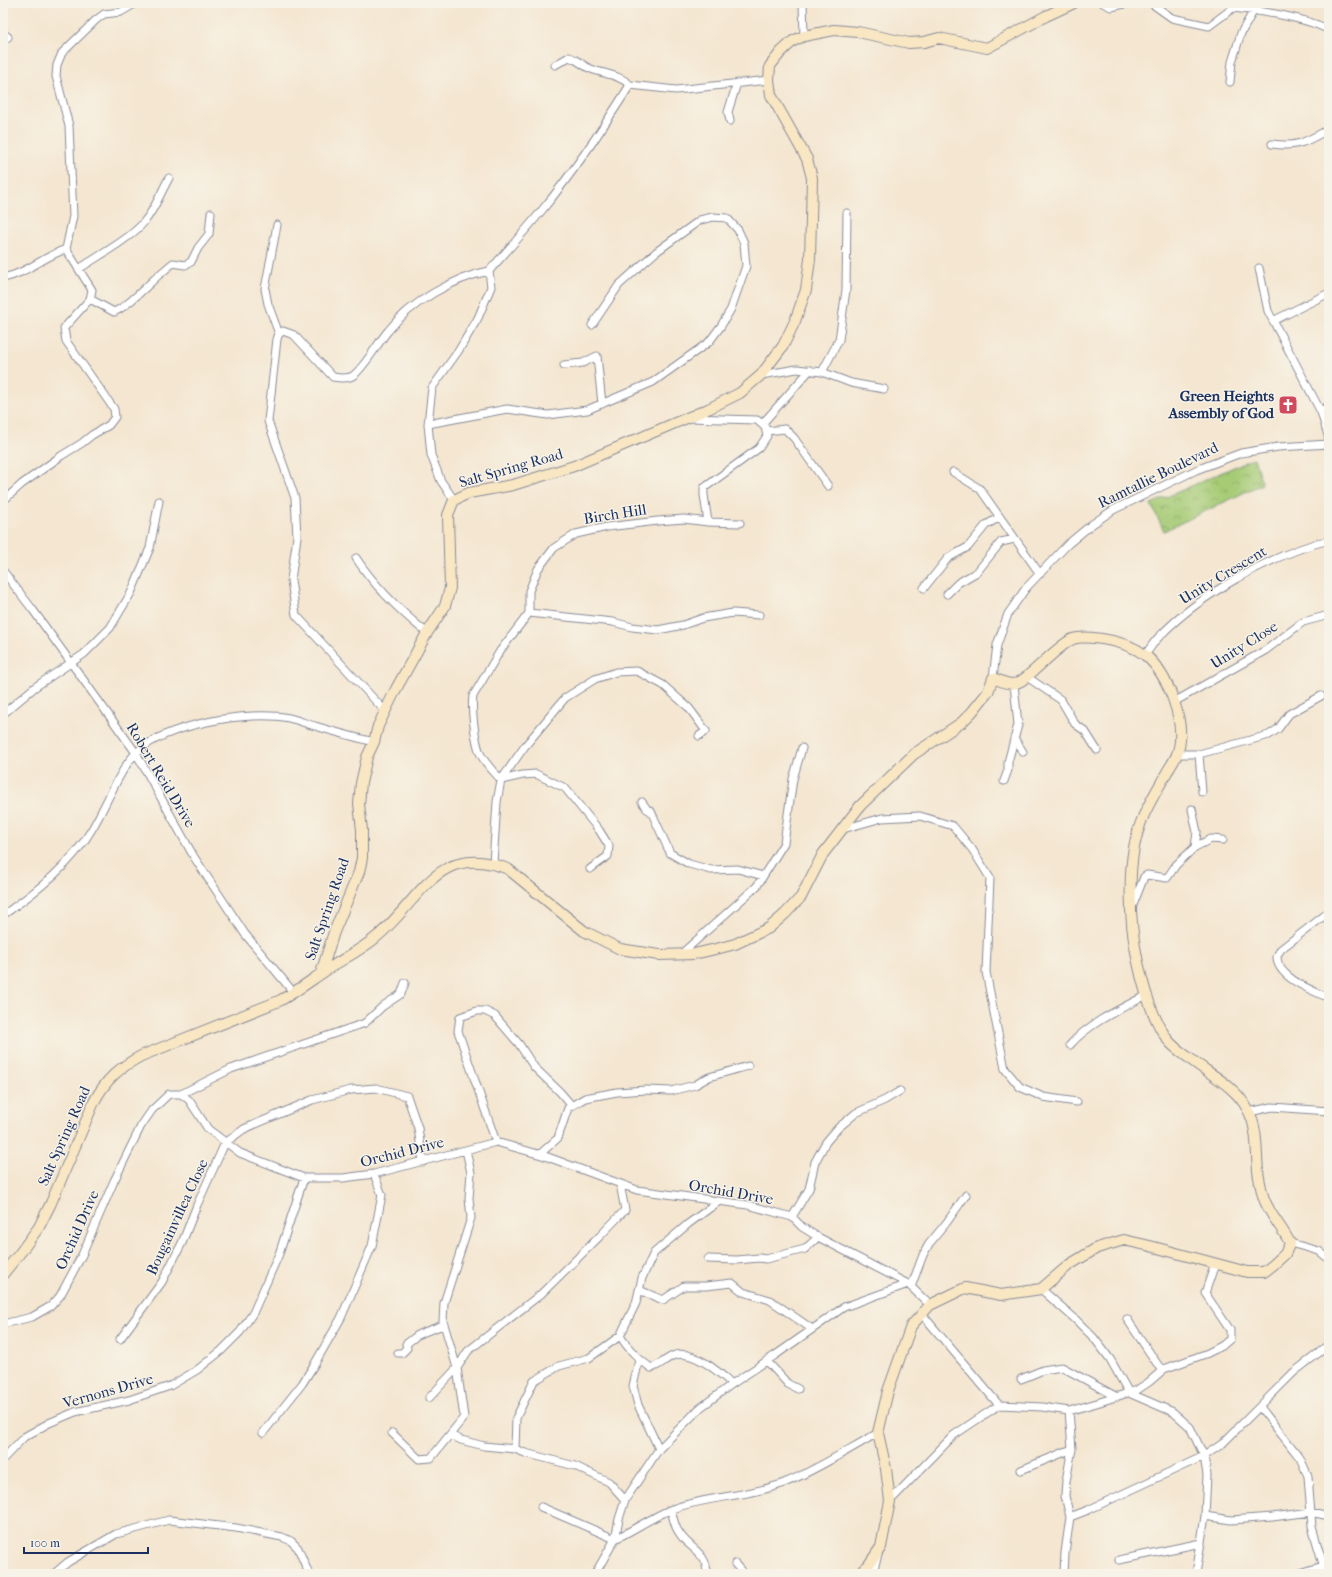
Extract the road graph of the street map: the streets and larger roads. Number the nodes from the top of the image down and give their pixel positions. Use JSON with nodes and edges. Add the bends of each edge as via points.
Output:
{"nodes":[{"id":1,"x":136,"y":3,"type":"edge"},
{"id":2,"x":803,"y":3,"type":"edge"},
{"id":3,"x":1074,"y":3,"type":"edge"},
{"id":4,"x":1103,"y":3,"type":"edge"},
{"id":5,"x":1129,"y":3,"type":"edge"},
{"id":6,"x":1151,"y":3,"type":"edge"},
{"id":7,"x":1258,"y":3,"type":"edge"},
{"id":8,"x":1254,"y":10,"type":"junction"},
{"id":9,"x":1329,"y":30,"type":"edge"},
{"id":10,"x":3,"y":32,"type":"edge"},
{"id":11,"x":804,"y":36,"type":"junction"},
{"id":12,"x":3,"y":41,"type":"edge"},
{"id":13,"x":555,"y":65,"type":"dead end"},
{"id":14,"x":768,"y":80,"type":"junction"},
{"id":15,"x":1230,"y":82,"type":"dead end"},
{"id":16,"x":737,"y":83,"type":"junction"},
{"id":17,"x":630,"y":85,"type":"junction"},
{"id":18,"x":730,"y":121,"type":"dead end"},
{"id":19,"x":1329,"y":129,"type":"edge"},
{"id":20,"x":1272,"y":144,"type":"dead end"},
{"id":21,"x":169,"y":178,"type":"dead end"},
{"id":22,"x":211,"y":213,"type":"dead end"},
{"id":23,"x":847,"y":213,"type":"dead end"},
{"id":24,"x":277,"y":225,"type":"dead end"},
{"id":25,"x":66,"y":249,"type":"junction"},
{"id":26,"x":1259,"y":268,"type":"dead end"},
{"id":27,"x":78,"y":269,"type":"junction"},
{"id":28,"x":489,"y":271,"type":"junction"},
{"id":29,"x":3,"y":278,"type":"edge"},
{"id":30,"x":1329,"y":293,"type":"edge"},
{"id":31,"x":90,"y":299,"type":"junction"},
{"id":32,"x":1273,"y":321,"type":"junction"},
{"id":33,"x":592,"y":325,"type":"dead end"},
{"id":34,"x":279,"y":334,"type":"junction"},
{"id":35,"x":564,"y":365,"type":"dead end"},
{"id":36,"x":810,"y":370,"type":"junction"},
{"id":37,"x":822,"y":372,"type":"junction"},
{"id":38,"x":761,"y":375,"type":"junction"},
{"id":39,"x":884,"y":389,"type":"dead end"},
{"id":40,"x":602,"y":404,"type":"junction"},
{"id":41,"x":1329,"y":405,"type":"edge"},
{"id":42,"x":1321,"y":412,"type":"junction"},
{"id":43,"x":688,"y":418,"type":"junction"},
{"id":44,"x":428,"y":424,"type":"junction"},
{"id":45,"x":762,"y":424,"type":"junction"},
{"id":46,"x":766,"y":431,"type":"junction"},
{"id":47,"x":1329,"y":439,"type":"edge"},
{"id":48,"x":1329,"y":444,"type":"edge"},
{"id":49,"x":953,"y":472,"type":"dead end"},
{"id":50,"x":828,"y":486,"type":"dead end"},
{"id":51,"x":3,"y":500,"type":"edge"},
{"id":52,"x":454,"y":500,"type":"junction"},
{"id":53,"x":160,"y":501,"type":"dead end"},
{"id":54,"x":1000,"y":517,"type":"junction"},
{"id":55,"x":708,"y":522,"type":"junction"},
{"id":56,"x":740,"y":523,"type":"dead end"},
{"id":57,"x":1015,"y":539,"type":"junction"},
{"id":58,"x":1329,"y":540,"type":"edge"},
{"id":59,"x":356,"y":558,"type":"dead end"},
{"id":60,"x":3,"y":571,"type":"edge"},
{"id":61,"x":1040,"y":574,"type":"junction"},
{"id":62,"x":924,"y":588,"type":"dead end"},
{"id":63,"x":947,"y":594,"type":"dead end"},
{"id":64,"x":529,"y":613,"type":"junction"},
{"id":65,"x":759,"y":615,"type":"dead end"},
{"id":66,"x":1329,"y":615,"type":"edge"},
{"id":67,"x":427,"y":634,"type":"junction"},
{"id":68,"x":1145,"y":655,"type":"junction"},
{"id":69,"x":70,"y":662,"type":"junction"},
{"id":70,"x":1027,"y":677,"type":"junction"},
{"id":71,"x":993,"y":678,"type":"junction"},
{"id":72,"x":1014,"y":684,"type":"junction"},
{"id":73,"x":1321,"y":696,"type":"dead end"},
{"id":74,"x":1174,"y":702,"type":"junction"},
{"id":75,"x":385,"y":711,"type":"junction"},
{"id":76,"x":3,"y":714,"type":"edge"},
{"id":77,"x":699,"y":736,"type":"dead end"},
{"id":78,"x":1014,"y":738,"type":"junction"},
{"id":79,"x":374,"y":742,"type":"junction"},
{"id":80,"x":802,"y":748,"type":"dead end"},
{"id":81,"x":1096,"y":750,"type":"dead end"},
{"id":82,"x":1024,"y":752,"type":"dead end"},
{"id":83,"x":136,"y":753,"type":"junction"},
{"id":84,"x":1178,"y":754,"type":"junction"},
{"id":85,"x":1199,"y":754,"type":"junction"},
{"id":86,"x":501,"y":780,"type":"junction"},
{"id":87,"x":1004,"y":781,"type":"dead end"},
{"id":88,"x":1202,"y":792,"type":"dead end"},
{"id":89,"x":642,"y":802,"type":"dead end"},
{"id":90,"x":1192,"y":809,"type":"dead end"},
{"id":91,"x":843,"y":829,"type":"junction"},
{"id":92,"x":1223,"y":840,"type":"dead end"},
{"id":93,"x":1196,"y":847,"type":"junction"},
{"id":94,"x":493,"y":863,"type":"junction"},
{"id":95,"x":590,"y":869,"type":"dead end"},
{"id":96,"x":763,"y":876,"type":"junction"},
{"id":97,"x":1131,"y":910,"type":"junction"},
{"id":98,"x":1329,"y":912,"type":"edge"},
{"id":99,"x":3,"y":915,"type":"edge"},
{"id":100,"x":681,"y":954,"type":"junction"},
{"id":101,"x":321,"y":973,"type":"junction"},
{"id":102,"x":405,"y":983,"type":"dead end"},
{"id":103,"x":294,"y":993,"type":"junction"},
{"id":104,"x":1147,"y":995,"type":"junction"},
{"id":105,"x":1329,"y":998,"type":"edge"},
{"id":106,"x":1070,"y":1045,"type":"dead end"},
{"id":107,"x":748,"y":1066,"type":"dead end"},
{"id":108,"x":900,"y":1091,"type":"dead end"},
{"id":109,"x":181,"y":1094,"type":"junction"},
{"id":110,"x":1077,"y":1102,"type":"dead end"},
{"id":111,"x":572,"y":1106,"type":"junction"},
{"id":112,"x":1329,"y":1111,"type":"edge"},
{"id":113,"x":1250,"y":1112,"type":"junction"},
{"id":114,"x":496,"y":1142,"type":"junction"},
{"id":115,"x":225,"y":1143,"type":"junction"},
{"id":116,"x":466,"y":1150,"type":"junction"},
{"id":117,"x":540,"y":1154,"type":"junction"},
{"id":118,"x":423,"y":1162,"type":"junction"},
{"id":119,"x":374,"y":1174,"type":"junction"},
{"id":120,"x":304,"y":1178,"type":"junction"},
{"id":121,"x":620,"y":1184,"type":"junction"},
{"id":122,"x":966,"y":1195,"type":"dead end"},
{"id":123,"x":718,"y":1202,"type":"junction"},
{"id":124,"x":792,"y":1217,"type":"junction"},
{"id":125,"x":818,"y":1237,"type":"junction"},
{"id":126,"x":1290,"y":1243,"type":"junction"},
{"id":127,"x":708,"y":1259,"type":"dead end"},
{"id":128,"x":1329,"y":1260,"type":"edge"},
{"id":129,"x":1215,"y":1264,"type":"junction"},
{"id":130,"x":3,"y":1274,"type":"edge"},
{"id":131,"x":910,"y":1286,"type":"junction"},
{"id":132,"x":1041,"y":1289,"type":"junction"},
{"id":133,"x":639,"y":1290,"type":"junction"},
{"id":134,"x":930,"y":1305,"type":"junction"},
{"id":135,"x":921,"y":1313,"type":"junction"},
{"id":136,"x":1127,"y":1318,"type":"dead end"},
{"id":137,"x":3,"y":1324,"type":"edge"},
{"id":138,"x":443,"y":1325,"type":"junction"},
{"id":139,"x":812,"y":1328,"type":"junction"},
{"id":140,"x":620,"y":1336,"type":"junction"},
{"id":141,"x":120,"y":1339,"type":"dead end"},
{"id":142,"x":1329,"y":1345,"type":"edge"},
{"id":143,"x":398,"y":1353,"type":"dead end"},
{"id":144,"x":639,"y":1360,"type":"junction"},
{"id":145,"x":767,"y":1361,"type":"junction"},
{"id":146,"x":457,"y":1368,"type":"junction"},
{"id":147,"x":1162,"y":1372,"type":"junction"},
{"id":148,"x":1021,"y":1379,"type":"dead end"},
{"id":149,"x":732,"y":1384,"type":"junction"},
{"id":150,"x":798,"y":1390,"type":"dead end"},
{"id":151,"x":1129,"y":1393,"type":"junction"},
{"id":152,"x":1116,"y":1397,"type":"junction"},
{"id":153,"x":429,"y":1398,"type":"dead end"},
{"id":154,"x":999,"y":1405,"type":"junction"},
{"id":155,"x":1260,"y":1407,"type":"junction"},
{"id":156,"x":1069,"y":1411,"type":"junction"},
{"id":157,"x":263,"y":1433,"type":"dead end"},
{"id":158,"x":392,"y":1433,"type":"dead end"},
{"id":159,"x":878,"y":1433,"type":"junction"},
{"id":160,"x":450,"y":1434,"type":"junction"},
{"id":161,"x":515,"y":1449,"type":"junction"},
{"id":162,"x":659,"y":1449,"type":"junction"},
{"id":163,"x":1072,"y":1449,"type":"junction"},
{"id":164,"x":1204,"y":1456,"type":"junction"},
{"id":165,"x":3,"y":1459,"type":"edge"},
{"id":166,"x":1021,"y":1470,"type":"dead end"},
{"id":167,"x":625,"y":1500,"type":"junction"},
{"id":168,"x":890,"y":1501,"type":"junction"},
{"id":169,"x":541,"y":1507,"type":"dead end"},
{"id":170,"x":671,"y":1510,"type":"junction"},
{"id":171,"x":1311,"y":1512,"type":"junction"},
{"id":172,"x":1204,"y":1516,"type":"junction"},
{"id":173,"x":1329,"y":1516,"type":"edge"},
{"id":174,"x":1070,"y":1517,"type":"junction"},
{"id":175,"x":615,"y":1539,"type":"junction"},
{"id":176,"x":1201,"y":1543,"type":"junction"},
{"id":177,"x":881,"y":1547,"type":"junction"},
{"id":178,"x":1119,"y":1560,"type":"dead end"},
{"id":179,"x":735,"y":1564,"type":"dead end"},
{"id":180,"x":1323,"y":1566,"type":"junction"},
{"id":181,"x":54,"y":1574,"type":"edge"},
{"id":182,"x":309,"y":1574,"type":"edge"},
{"id":183,"x":595,"y":1574,"type":"edge"},
{"id":184,"x":707,"y":1574,"type":"edge"},
{"id":185,"x":744,"y":1574,"type":"edge"},
{"id":186,"x":858,"y":1574,"type":"edge"},
{"id":187,"x":872,"y":1574,"type":"edge"},
{"id":188,"x":1064,"y":1574,"type":"edge"},
{"id":189,"x":1196,"y":1574,"type":"edge"},
{"id":190,"x":1297,"y":1574,"type":"edge"},
{"id":191,"x":1326,"y":1574,"type":"edge"}],
"edges":[{"from":1,"to":25,"type":"street","via":[[121,12],[104,14],[96,20],[62,53],[57,65],[56,76],[69,126],[73,216]]},
{"from":2,"to":11,"type":"street"},
{"from":3,"to":11,"type":"street","via":[[987,48],[950,39],[939,38],[909,43],[858,32],[834,30]]},
{"from":4,"to":5,"type":"street","via":[[1111,7]]},
{"from":6,"to":8,"type":"street","via":[[1172,18],[1209,26],[1233,8]]},
{"from":7,"to":8,"type":"street"},
{"from":8,"to":9,"type":"street","via":[[1297,19]]},
{"from":8,"to":15,"type":"street","via":[[1241,33],[1232,62]]},
{"from":10,"to":12,"type":"street","via":[[8,37]]},
{"from":11,"to":14,"type":"street","via":[[793,41],[781,52],[770,66]]},
{"from":13,"to":17,"type":"street","via":[[569,58],[578,60],[589,69],[624,79]]},
{"from":14,"to":16,"type":"street"},
{"from":14,"to":38,"type":"street","name":"Salt Spring Road","via":[[771,95],[806,160],[812,178],[812,204],[806,290],[783,346]]},
{"from":16,"to":17,"type":"street","via":[[676,90]]},
{"from":16,"to":18,"type":"street","via":[[728,112]]},
{"from":17,"to":28,"type":"street","via":[[568,177]]},
{"from":19,"to":20,"type":"street","via":[[1299,144]]},
{"from":21,"to":27,"type":"street","via":[[143,223],[128,237]]},
{"from":22,"to":31,"type":"street","via":[[209,234],[190,262],[185,265],[173,263],[122,309],[114,312]]},
{"from":23,"to":37,"type":"street","via":[[846,290],[839,340]]},
{"from":24,"to":34,"type":"street","via":[[265,289]]},
{"from":25,"to":27,"type":"street"},
{"from":25,"to":29,"type":"street","via":[[54,253],[26,271]]},
{"from":26,"to":32,"type":"street","via":[[1268,311]]},
{"from":27,"to":31,"type":"street","via":[[92,290]]},
{"from":28,"to":34,"type":"street","via":[[472,274],[413,305],[391,327],[353,376],[333,377],[294,335],[283,331]]},
{"from":28,"to":44,"type":"street","via":[[491,287],[478,318],[432,388]]},
{"from":30,"to":32,"type":"street"},
{"from":31,"to":51,"type":"street","via":[[64,328],[66,341],[114,409],[115,417],[109,425],[60,456]]},
{"from":32,"to":42,"type":"street"},
{"from":33,"to":40,"type":"street","via":[[619,285],[656,252],[700,220],[713,216],[727,218],[738,230],[744,243],[746,266],[731,309],[709,342],[653,382]]},
{"from":34,"to":75,"type":"street","via":[[268,421],[295,498],[297,537],[291,580],[296,615]]},
{"from":35,"to":40,"type":"street","via":[[583,363],[597,356]]},
{"from":36,"to":37,"type":"street"},
{"from":36,"to":38,"type":"street","via":[[797,369]]},
{"from":36,"to":45,"type":"street"},
{"from":37,"to":39,"type":"street","via":[[851,383]]},
{"from":38,"to":43,"type":"street","name":"Salt Spring Road","via":[[740,393]]},
{"from":40,"to":44,"type":"street","via":[[587,410],[548,416],[507,409]]},
{"from":41,"to":42,"type":"street"},
{"from":42,"to":47,"type":"street"},
{"from":43,"to":45,"type":"street","via":[[757,420]]},
{"from":43,"to":52,"type":"street","name":"Salt Spring Road","via":[[574,466],[513,485],[470,493]]},
{"from":44,"to":52,"type":"street","via":[[431,456],[441,481]]},
{"from":45,"to":46,"type":"street"},
{"from":46,"to":50,"type":"street","via":[[784,430],[794,438]]},
{"from":46,"to":55,"type":"street","via":[[759,448],[704,488]]},
{"from":48,"to":61,"type":"street","name":"Ramtallie Boulevard","via":[[1278,447],[1241,453],[1196,470],[1113,510],[1068,544]]},
{"from":49,"to":54,"type":"street","via":[[980,489]]},
{"from":52,"to":67,"type":"street","name":"Salt Spring Road","via":[[448,515],[450,588],[445,606]]},
{"from":53,"to":69,"type":"street","via":[[150,548],[131,593],[110,628],[84,654]]},
{"from":54,"to":57,"type":"street"},
{"from":54,"to":62,"type":"street","via":[[986,525],[968,547],[948,558]]},
{"from":55,"to":56,"type":"street","name":"Birch Hill"},
{"from":55,"to":64,"type":"street","name":"Birch Hill","via":[[684,519],[658,521],[606,527],[576,534],[554,548],[538,569],[529,591]]},
{"from":57,"to":61,"type":"street"},
{"from":57,"to":63,"type":"street","via":[[1001,542],[977,572],[958,583]]},
{"from":58,"to":68,"type":"street","name":"Unity Crescent","via":[[1273,559],[1209,596],[1178,618],[1158,637]]},
{"from":59,"to":67,"type":"street","via":[[401,612]]},
{"from":60,"to":69,"type":"street","name":"Robert Reid Drive"},
{"from":61,"to":71,"type":"street","name":"Ramtallie Boulevard","via":[[1026,588],[1008,614],[997,645]]},
{"from":64,"to":65,"type":"street","via":[[613,622],[658,630],[733,613]]},
{"from":64,"to":86,"type":"street","via":[[500,651],[473,696],[473,718],[480,754]]},
{"from":66,"to":74,"type":"street","name":"Unity Close","via":[[1303,622],[1266,650]]},
{"from":67,"to":75,"type":"street","name":"Salt Spring Road"},
{"from":68,"to":70,"type":"street","via":[[1108,640],[1073,639]]},
{"from":68,"to":74,"type":"street","via":[[1166,683]]},
{"from":69,"to":76,"type":"street","via":[[35,686]]},
{"from":69,"to":83,"type":"street","name":"Robert Reid Drive"},
{"from":70,"to":72,"type":"street"},
{"from":70,"to":81,"type":"street","via":[[1061,700]]},
{"from":71,"to":72,"type":"street"},
{"from":71,"to":91,"type":"street","name":"Ramtallie Boulevard","via":[[988,692],[972,712],[961,723],[914,754],[895,770],[860,806]]},
{"from":72,"to":78,"type":"street","via":[[1018,724]]},
{"from":73,"to":85,"type":"street","via":[[1289,714],[1270,735]]},
{"from":74,"to":84,"type":"street","via":[[1179,719]]},
{"from":75,"to":79,"type":"street","name":"Salt Spring Road"},
{"from":77,"to":86,"type":"street","via":[[706,731],[689,708],[663,685],[637,670],[616,672],[595,679],[565,698]]},
{"from":78,"to":82,"type":"street"},
{"from":78,"to":87,"type":"street"},
{"from":79,"to":83,"type":"street","via":[[289,718],[260,715],[191,726],[155,739]]},
{"from":79,"to":101,"type":"street","name":"Salt Spring Road","via":[[361,783],[362,858],[359,872],[334,932]]},
{"from":80,"to":96,"type":"street","via":[[793,779],[784,843]]},
{"from":83,"to":99,"type":"street","via":[[123,771],[92,830],[73,856]]},
{"from":83,"to":103,"type":"street","name":"Robert Reid Drive","via":[[194,857],[245,934]]},
{"from":84,"to":85,"type":"street"},
{"from":84,"to":97,"type":"street","via":[[1138,829],[1130,878]]},
{"from":85,"to":88,"type":"street"},
{"from":86,"to":94,"type":"street"},
{"from":86,"to":95,"type":"street","via":[[536,774],[565,788],[609,846],[608,856]]},
{"from":89,"to":96,"type":"street","via":[[651,810],[670,853],[689,864],[710,870],[738,869]]},
{"from":90,"to":93,"type":"street","via":[[1197,832]]},
{"from":91,"to":100,"type":"street","name":"Ramtallie Boulevard","via":[[823,854],[801,897],[769,928],[720,948]]},
{"from":91,"to":110,"type":"street","via":[[882,818],[920,816],[953,826],[972,849],[990,878],[986,972],[1005,1069],[1020,1087],[1043,1097]]},
{"from":92,"to":93,"type":"street","via":[[1211,839]]},
{"from":93,"to":97,"type":"street","via":[[1176,865],[1167,878],[1147,875],[1144,877]]},
{"from":94,"to":100,"type":"street","name":"Ramtallie Boulevard","via":[[508,869],[584,931],[620,949],[659,955]]},
{"from":94,"to":101,"type":"street","name":"Ramtallie Boulevard","via":[[476,861],[440,872],[374,940]]},
{"from":96,"to":100,"type":"street","via":[[757,886]]},
{"from":97,"to":104,"type":"street","via":[[1137,954]]},
{"from":98,"to":105,"type":"street","via":[[1281,949],[1277,957],[1280,967],[1294,981]]},
{"from":101,"to":103,"type":"street","name":"Salt Spring Road"},
{"from":102,"to":109,"type":"street","via":[[401,994],[365,1023],[231,1069]]},
{"from":103,"to":130,"type":"street","name":"Salt Spring Road","via":[[141,1056],[112,1075],[101,1087],[39,1227]]},
{"from":104,"to":106,"type":"street","via":[[1095,1024]]},
{"from":104,"to":113,"type":"street","via":[[1168,1040],[1240,1096]]},
{"from":107,"to":111,"type":"street","via":[[671,1091],[617,1092],[585,1098]]},
{"from":108,"to":124,"type":"street","via":[[856,1113],[826,1142],[815,1162],[809,1189]]},
{"from":109,"to":115,"type":"street","name":"Orchid Drive","via":[[189,1100],[208,1129]]},
{"from":109,"to":137,"type":"street","name":"Orchid Drive","via":[[169,1094],[152,1110],[141,1126],[82,1255],[60,1296],[51,1306],[32,1317]]},
{"from":111,"to":114,"type":"street","via":[[534,1067],[519,1044],[495,1016],[477,1011],[460,1018],[458,1031]]},
{"from":111,"to":117,"type":"street","via":[[568,1108],[558,1138]]},
{"from":112,"to":113,"type":"street","via":[[1272,1107]]},
{"from":113,"to":126,"type":"street","via":[[1264,1198]]},
{"from":114,"to":116,"type":"street","name":"Orchid Drive"},
{"from":114,"to":117,"type":"street","name":"Orchid Drive"},
{"from":115,"to":118,"type":"street","via":[[244,1129],[312,1100],[351,1090],[376,1088],[407,1096],[418,1128]]},
{"from":115,"to":120,"type":"street","name":"Orchid Drive","via":[[240,1153]]},
{"from":115,"to":141,"type":"street","name":"Bougainvillea Close","via":[[182,1244],[162,1282]]},
{"from":116,"to":118,"type":"street","name":"Orchid Drive"},
{"from":116,"to":138,"type":"street","via":[[471,1173],[471,1218],[444,1303]]},
{"from":117,"to":121,"type":"street","name":"Orchid Drive"},
{"from":118,"to":119,"type":"street","name":"Orchid Drive"},
{"from":119,"to":120,"type":"street","name":"Orchid Drive","via":[[343,1178]]},
{"from":119,"to":157,"type":"street","via":[[382,1195],[372,1246],[341,1318],[314,1365]]},
{"from":120,"to":165,"type":"street","name":"Vernons Drive","via":[[279,1254],[253,1313],[240,1332],[221,1351],[197,1370],[170,1386],[129,1400],[76,1412],[49,1423],[24,1437]]},
{"from":121,"to":123,"type":"street","name":"Orchid Drive","via":[[636,1190]]},
{"from":121,"to":146,"type":"street","via":[[625,1210],[541,1294],[468,1351]]},
{"from":122,"to":131,"type":"street","via":[[929,1244]]},
{"from":123,"to":124,"type":"street","name":"Orchid Drive","via":[[748,1205]]},
{"from":123,"to":133,"type":"street","via":[[654,1253]]},
{"from":124,"to":125,"type":"street","name":"Orchid Drive"},
{"from":125,"to":127,"type":"street","via":[[805,1249],[766,1259]]},
{"from":125,"to":131,"type":"street","name":"Orchid Drive"},
{"from":126,"to":128,"type":"street","via":[[1319,1251]]},
{"from":126,"to":129,"type":"street","via":[[1285,1254],[1264,1272],[1247,1272]]},
{"from":129,"to":132,"type":"street","via":[[1124,1240],[1097,1248],[1069,1265]]},
{"from":129,"to":147,"type":"street","via":[[1205,1293],[1230,1330],[1230,1339],[1208,1353]]},
{"from":131,"to":134,"type":"street","name":"Orchid Drive"},
{"from":131,"to":139,"type":"street","via":[[844,1306]]},
{"from":132,"to":134,"type":"street","via":[[1001,1295],[965,1288]]},
{"from":132,"to":151,"type":"street","via":[[1094,1338],[1110,1359]]},
{"from":133,"to":139,"type":"street","via":[[663,1300],[684,1286],[732,1284],[743,1292],[770,1300]]},
{"from":133,"to":140,"type":"street","via":[[636,1303]]},
{"from":134,"to":135,"type":"street"},
{"from":135,"to":154,"type":"street"},
{"from":135,"to":159,"type":"street","via":[[911,1326],[888,1391]]},
{"from":136,"to":147,"type":"street"},
{"from":138,"to":143,"type":"street","via":[[419,1334],[406,1344],[407,1348],[402,1353]]},
{"from":138,"to":146,"type":"street"},
{"from":139,"to":145,"type":"street"},
{"from":140,"to":144,"type":"street"},
{"from":140,"to":161,"type":"street","via":[[589,1358],[558,1366],[534,1381],[516,1418]]},
{"from":142,"to":155,"type":"street","via":[[1294,1372]]},
{"from":144,"to":149,"type":"street","via":[[651,1368],[676,1354],[690,1355],[716,1369]]},
{"from":144,"to":162,"type":"street","via":[[633,1386],[638,1405]]},
{"from":145,"to":149,"type":"street"},
{"from":145,"to":150,"type":"street","via":[[788,1384]]},
{"from":146,"to":153,"type":"street"},
{"from":146,"to":160,"type":"street","via":[[464,1417]]},
{"from":147,"to":151,"type":"street"},
{"from":148,"to":152,"type":"street","via":[[1043,1370],[1062,1367]]},
{"from":149,"to":162,"type":"street","via":[[700,1408]]},
{"from":151,"to":152,"type":"street"},
{"from":151,"to":164,"type":"street","via":[[1173,1412],[1190,1427]]},
{"from":152,"to":156,"type":"street"},
{"from":154,"to":156,"type":"street"},
{"from":154,"to":168,"type":"street","via":[[954,1435]]},
{"from":155,"to":164,"type":"street","via":[[1222,1444]]},
{"from":155,"to":171,"type":"street","via":[[1300,1458],[1308,1476]]},
{"from":156,"to":163,"type":"street"},
{"from":158,"to":160,"type":"street","via":[[419,1459],[431,1458]]},
{"from":159,"to":168,"type":"street"},
{"from":159,"to":170,"type":"street","via":[[784,1483]]},
{"from":160,"to":161,"type":"street","via":[[484,1446]]},
{"from":161,"to":167,"type":"street","via":[[589,1472],[609,1482]]},
{"from":162,"to":167,"type":"street"},
{"from":163,"to":166,"type":"street"},
{"from":163,"to":174,"type":"street","via":[[1065,1496]]},
{"from":164,"to":172,"type":"street","via":[[1207,1476]]},
{"from":164,"to":174,"type":"street"},
{"from":167,"to":175,"type":"street"},
{"from":168,"to":177,"type":"street"},
{"from":169,"to":175,"type":"street"},
{"from":170,"to":175,"type":"street"},
{"from":170,"to":184,"type":"street","via":[[677,1530],[706,1562]]},
{"from":171,"to":172,"type":"street","via":[[1231,1520]]},
{"from":171,"to":173,"type":"street"},
{"from":171,"to":180,"type":"street","via":[[1312,1527]]},
{"from":172,"to":176,"type":"street"},
{"from":174,"to":188,"type":"street"},
{"from":175,"to":183,"type":"street"},
{"from":176,"to":178,"type":"street"},
{"from":176,"to":189,"type":"street"},
{"from":177,"to":186,"type":"street","via":[[868,1566]]},
{"from":177,"to":187,"type":"street"},
{"from":179,"to":185,"type":"street"},
{"from":180,"to":190,"type":"street"},
{"from":180,"to":191,"type":"street"},
{"from":181,"to":182,"type":"street","via":[[68,1562],[116,1534],[170,1520],[282,1537],[298,1548]]}]}
